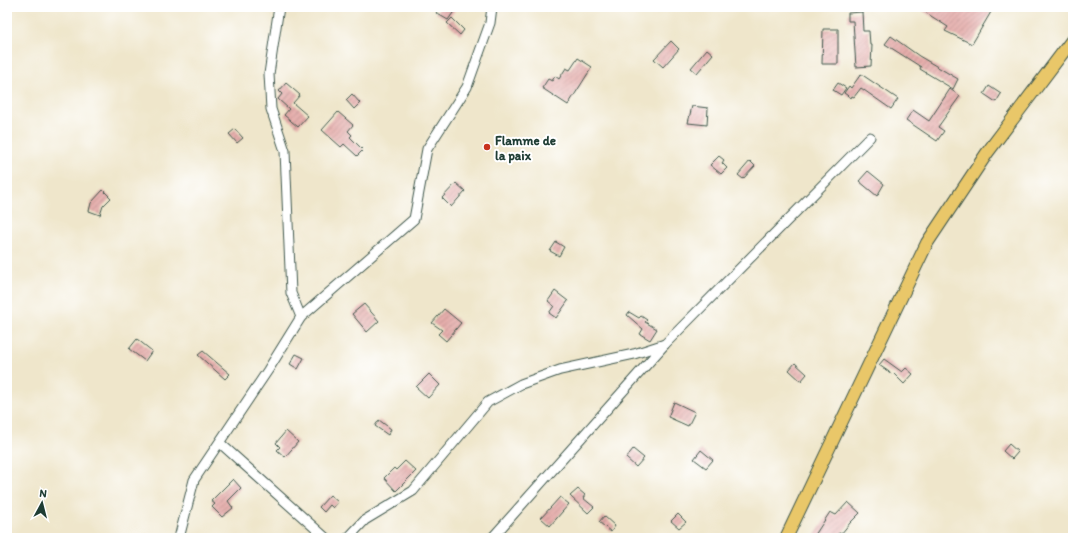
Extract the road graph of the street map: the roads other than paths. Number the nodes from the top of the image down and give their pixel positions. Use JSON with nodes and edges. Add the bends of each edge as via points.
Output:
{"nodes":[{"id":1,"x":279,"y":7,"type":"edge"},
{"id":2,"x":492,"y":7,"type":"edge"},
{"id":3,"x":1073,"y":39,"type":"edge"},
{"id":4,"x":870,"y":137,"type":"dead end"},
{"id":5,"x":301,"y":317,"type":"junction"},
{"id":6,"x":665,"y":344,"type":"junction"},
{"id":7,"x":220,"y":443,"type":"junction"},
{"id":8,"x":179,"y":538,"type":"edge"},
{"id":9,"x":326,"y":538,"type":"edge"},
{"id":10,"x":348,"y":538,"type":"edge"},
{"id":11,"x":492,"y":538,"type":"edge"},
{"id":12,"x":786,"y":538,"type":"edge"}],
"edges":[{"from":1,"to":5,"type":"street","via":[[270,74],[271,108],[285,151],[291,293]]},
{"from":2,"to":5,"type":"street","via":[[490,23],[467,87],[427,149],[414,219]]},
{"from":3,"to":12,"type":"main road","via":[[987,153],[927,243]]},
{"from":4,"to":6,"type":"street"},
{"from":5,"to":7,"type":"street"},
{"from":6,"to":10,"type":"street","via":[[634,354],[560,370],[520,384],[488,402],[413,491],[365,520]]},
{"from":6,"to":11,"type":"street"},
{"from":7,"to":8,"type":"street","via":[[194,480]]},
{"from":7,"to":9,"type":"street"}]}
